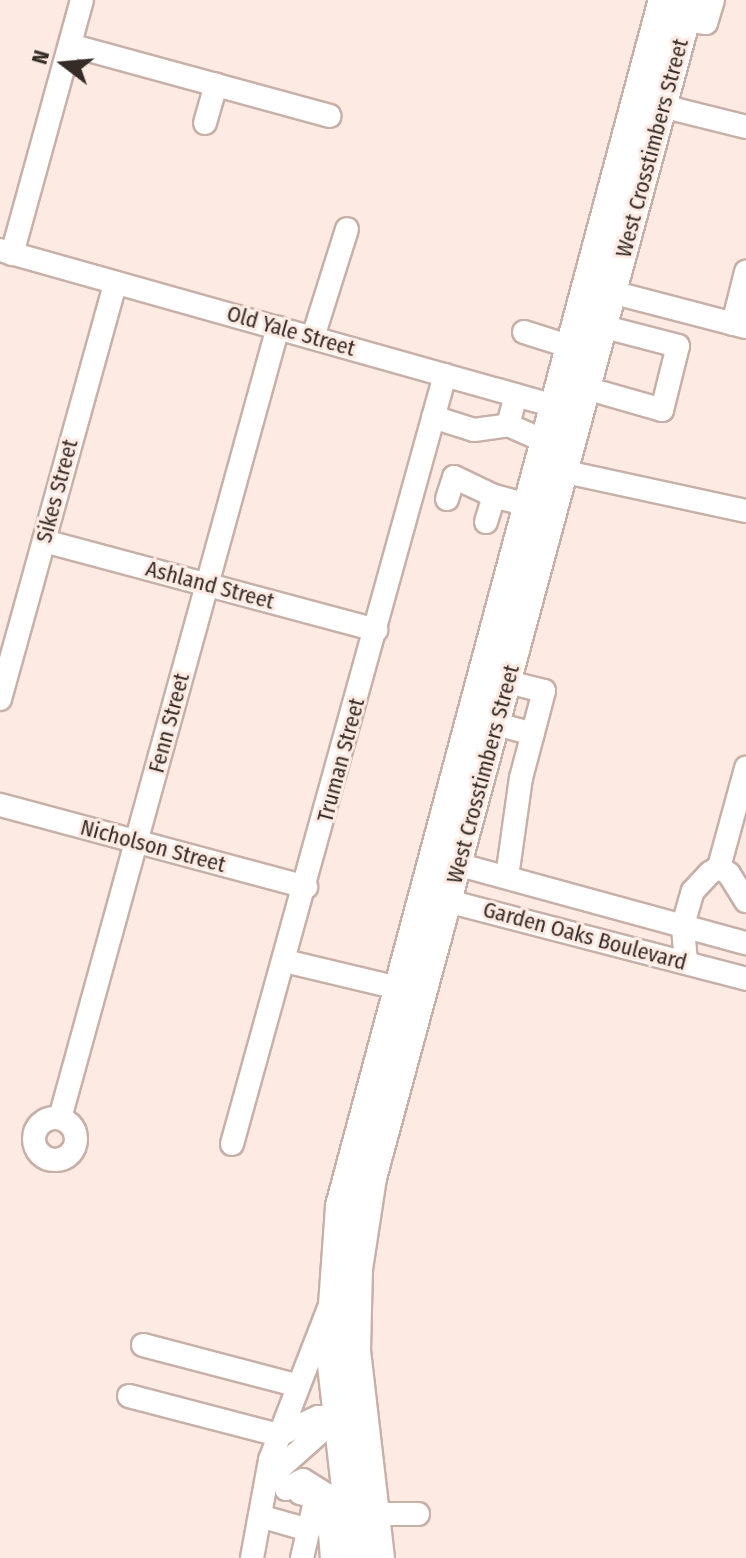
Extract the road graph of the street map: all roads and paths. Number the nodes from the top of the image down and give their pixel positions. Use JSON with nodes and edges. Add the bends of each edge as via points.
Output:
{"nodes":[{"id":1,"x":82,"y":0,"type":"edge"},
{"id":2,"x":663,"y":0,"type":"edge"},
{"id":3,"x":713,"y":0,"type":"edge"},
{"id":4,"x":688,"y":11,"type":"edge"},
{"id":5,"x":70,"y":45,"type":"junction"},
{"id":6,"x":216,"y":85,"type":"junction"},
{"id":7,"x":650,"y":103,"type":"junction"},
{"id":8,"x":329,"y":116,"type":"dead end"},
{"id":9,"x":205,"y":123,"type":"dead end"},
{"id":10,"x":746,"y":127,"type":"edge"},
{"id":11,"x":347,"y":229,"type":"dead end"},
{"id":12,"x":6,"y":252,"type":"edge"},
{"id":13,"x":746,"y":272,"type":"edge"},
{"id":14,"x":115,"y":283,"type":"junction"},
{"id":15,"x":603,"y":289,"type":"junction"},
{"id":16,"x":740,"y":326,"type":"edge"},
{"id":17,"x":278,"y":327,"type":"junction"},
{"id":18,"x":605,"y":327,"type":"junction"},
{"id":19,"x":524,"y":332,"type":"dead end"},
{"id":20,"x":313,"y":337,"type":"junction"},
{"id":21,"x":586,"y":351,"type":"junction"},
{"id":22,"x":445,"y":375,"type":"junction"},
{"id":23,"x":516,"y":395,"type":"junction"},
{"id":24,"x":577,"y":403,"type":"junction"},
{"id":25,"x":433,"y":417,"type":"junction"},
{"id":26,"x":508,"y":425,"type":"junction"},
{"id":27,"x":549,"y":443,"type":"junction"},
{"id":28,"x":566,"y":472,"type":"junction"},
{"id":29,"x":494,"y":496,"type":"junction"},
{"id":30,"x":447,"y":499,"type":"dead end"},
{"id":31,"x":532,"y":506,"type":"junction"},
{"id":32,"x":746,"y":511,"type":"edge"},
{"id":33,"x":486,"y":522,"type":"dead end"},
{"id":34,"x":44,"y":541,"type":"junction"},
{"id":35,"x":207,"y":585,"type":"junction"},
{"id":36,"x":376,"y":630,"type":"junction"},
{"id":37,"x":505,"y":663,"type":"junction"},
{"id":38,"x":0,"y":699,"type":"edge"},
{"id":39,"x":496,"y":724,"type":"junction"},
{"id":40,"x":533,"y":734,"type":"junction"},
{"id":41,"x":746,"y":768,"type":"edge"},
{"id":42,"x":0,"y":805,"type":"edge"},
{"id":43,"x":136,"y":842,"type":"junction"},
{"id":44,"x":446,"y":860,"type":"junction"},
{"id":45,"x":719,"y":867,"type":"junction"},
{"id":46,"x":507,"y":877,"type":"junction"},
{"id":47,"x":306,"y":887,"type":"junction"},
{"id":48,"x":436,"y":898,"type":"junction"},
{"id":49,"x":746,"y":901,"type":"edge"},
{"id":50,"x":683,"y":925,"type":"junction"},
{"id":51,"x":746,"y":943,"type":"edge"},
{"id":52,"x":285,"y":961,"type":"junction"},
{"id":53,"x":686,"y":962,"type":"junction"},
{"id":54,"x":746,"y":979,"type":"edge"},
{"id":55,"x":404,"y":997,"type":"junction"},
{"id":56,"x":60,"y":1118,"type":"dead end"},
{"id":57,"x":232,"y":1144,"type":"dead end"},
{"id":58,"x":352,"y":1212,"type":"junction"},
{"id":59,"x":330,"y":1305,"type":"junction"},
{"id":60,"x":143,"y":1345,"type":"dead end"},
{"id":61,"x":295,"y":1385,"type":"junction"},
{"id":62,"x":129,"y":1396,"type":"dead end"},
{"id":63,"x":363,"y":1417,"type":"junction"},
{"id":64,"x":334,"y":1420,"type":"junction"},
{"id":65,"x":279,"y":1435,"type":"junction"},
{"id":66,"x":276,"y":1482,"type":"junction"},
{"id":67,"x":375,"y":1514,"type":"junction"},
{"id":68,"x":418,"y":1514,"type":"dead end"},
{"id":69,"x":263,"y":1517,"type":"junction"},
{"id":70,"x":309,"y":1530,"type":"junction"},
{"id":71,"x":257,"y":1557,"type":"edge"},
{"id":72,"x":302,"y":1558,"type":"edge"},
{"id":73,"x":332,"y":1558,"type":"edge"},
{"id":74,"x":354,"y":1558,"type":"edge"},
{"id":75,"x":380,"y":1558,"type":"edge"}],
"edges":[{"from":1,"to":5,"type":"street"},
{"from":2,"to":7,"type":"main road","name":"West Crosstimbers Street"},
{"from":3,"to":4,"type":"street","via":[[706,23]]},
{"from":4,"to":7,"type":"main road","name":"West Crosstimbers Street"},
{"from":5,"to":6,"type":"street"},
{"from":5,"to":12,"type":"street"},
{"from":6,"to":8,"type":"street"},
{"from":6,"to":9,"type":"street"},
{"from":7,"to":10,"type":"street"},
{"from":7,"to":15,"type":"main road","name":"West Crosstimbers Street"},
{"from":11,"to":20,"type":"street"},
{"from":12,"to":14,"type":"street","name":"Old Yale Street"},
{"from":13,"to":16,"type":"street"},
{"from":14,"to":17,"type":"street","name":"Old Yale Street"},
{"from":14,"to":34,"type":"street","name":"Sikes Street"},
{"from":15,"to":16,"type":"street"},
{"from":15,"to":18,"type":"main road","name":"West Crosstimbers Street"},
{"from":15,"to":21,"type":"main road","name":"West Crosstimbers Street"},
{"from":17,"to":20,"type":"street","name":"Old Yale Street"},
{"from":17,"to":35,"type":"street","name":"Fenn Street"},
{"from":18,"to":21,"type":"main road","name":"West Crosstimbers Street"},
{"from":18,"to":24,"type":"street","name":"Old Yale Street","via":[[678,346],[662,410]]},
{"from":19,"to":21,"type":"street"},
{"from":20,"to":22,"type":"street","name":"Old Yale Street"},
{"from":21,"to":24,"type":"main road","name":"West Crosstimbers Street"},
{"from":22,"to":23,"type":"street","name":"Old Yale Street"},
{"from":22,"to":25,"type":"street","name":"Truman Street"},
{"from":23,"to":24,"type":"street","name":"Old Yale Street"},
{"from":23,"to":26,"type":"street"},
{"from":24,"to":27,"type":"main road","name":"West Crosstimbers Street"},
{"from":24,"to":28,"type":"main road","name":"West Crosstimbers Street"},
{"from":25,"to":26,"type":"street","via":[[474,430]]},
{"from":25,"to":36,"type":"street","name":"Truman Street"},
{"from":26,"to":27,"type":"street"},
{"from":27,"to":31,"type":"main road","name":"West Crosstimbers Street"},
{"from":28,"to":32,"type":"street"},
{"from":28,"to":37,"type":"main road","name":"West Crosstimbers Street"},
{"from":29,"to":30,"type":"street","via":[[454,477]]},
{"from":29,"to":31,"type":"street"},
{"from":29,"to":33,"type":"street"},
{"from":31,"to":37,"type":"main road","name":"West Crosstimbers Street"},
{"from":34,"to":35,"type":"street","name":"Ashland Street"},
{"from":34,"to":38,"type":"street","name":"Sikes Street"},
{"from":35,"to":36,"type":"street","name":"Ashland Street"},
{"from":35,"to":43,"type":"street","name":"Fenn Street"},
{"from":36,"to":47,"type":"street","name":"Truman Street"},
{"from":37,"to":39,"type":"main road","name":"West Crosstimbers Street"},
{"from":37,"to":40,"type":"street","via":[[544,691]]},
{"from":37,"to":44,"type":"main road","name":"West Crosstimbers Street"},
{"from":39,"to":40,"type":"street"},
{"from":39,"to":44,"type":"main road","name":"West Crosstimbers Street"},
{"from":40,"to":46,"type":"street"},
{"from":41,"to":45,"type":"street"},
{"from":42,"to":43,"type":"street","name":"Nicholson Street"},
{"from":43,"to":47,"type":"street","name":"Nicholson Street"},
{"from":43,"to":56,"type":"street","name":"Fenn Street"},
{"from":44,"to":46,"type":"street","name":"Garden Oaks Boulevard"},
{"from":44,"to":48,"type":"main road","name":"West Crosstimbers Street"},
{"from":45,"to":49,"type":"street"},
{"from":45,"to":50,"type":"street","via":[[693,891]]},
{"from":46,"to":50,"type":"street","name":"Garden Oaks Boulevard"},
{"from":47,"to":52,"type":"street","name":"Truman Street"},
{"from":48,"to":53,"type":"street","name":"Garden Oaks Boulevard"},
{"from":48,"to":55,"type":"main road","name":"West Crosstimbers Street"},
{"from":50,"to":51,"type":"street","name":"Garden Oaks Boulevard"},
{"from":50,"to":53,"type":"street"},
{"from":52,"to":55,"type":"street"},
{"from":52,"to":57,"type":"street","name":"Truman Street"},
{"from":53,"to":54,"type":"street","name":"Garden Oaks Boulevard"},
{"from":55,"to":58,"type":"main road","name":"West Crosstimbers Street"},
{"from":58,"to":59,"type":"main road","name":"West Crosstimbers Street"},
{"from":58,"to":63,"type":"main road","name":"West Crosstimbers Street"},
{"from":59,"to":61,"type":"street"},
{"from":59,"to":64,"type":"main road","name":"West Crosstimbers Street"},
{"from":60,"to":61,"type":"street"},
{"from":61,"to":65,"type":"street"},
{"from":62,"to":65,"type":"street"},
{"from":63,"to":64,"type":"street"},
{"from":63,"to":67,"type":"main road","name":"West Crosstimbers Street"},
{"from":64,"to":65,"type":"street","via":[[318,1417]]},
{"from":64,"to":66,"type":"street"},
{"from":64,"to":74,"type":"main road","name":"West Crosstimbers Street"},
{"from":65,"to":66,"type":"street"},
{"from":66,"to":69,"type":"street"},
{"from":66,"to":70,"type":"street","via":[[316,1497]]},
{"from":66,"to":73,"type":"street","via":[[303,1480],[327,1495]]},
{"from":67,"to":68,"type":"street"},
{"from":67,"to":75,"type":"main road","name":"West Crosstimbers Street"},
{"from":69,"to":70,"type":"street"},
{"from":69,"to":71,"type":"street"},
{"from":70,"to":72,"type":"street"}]}
